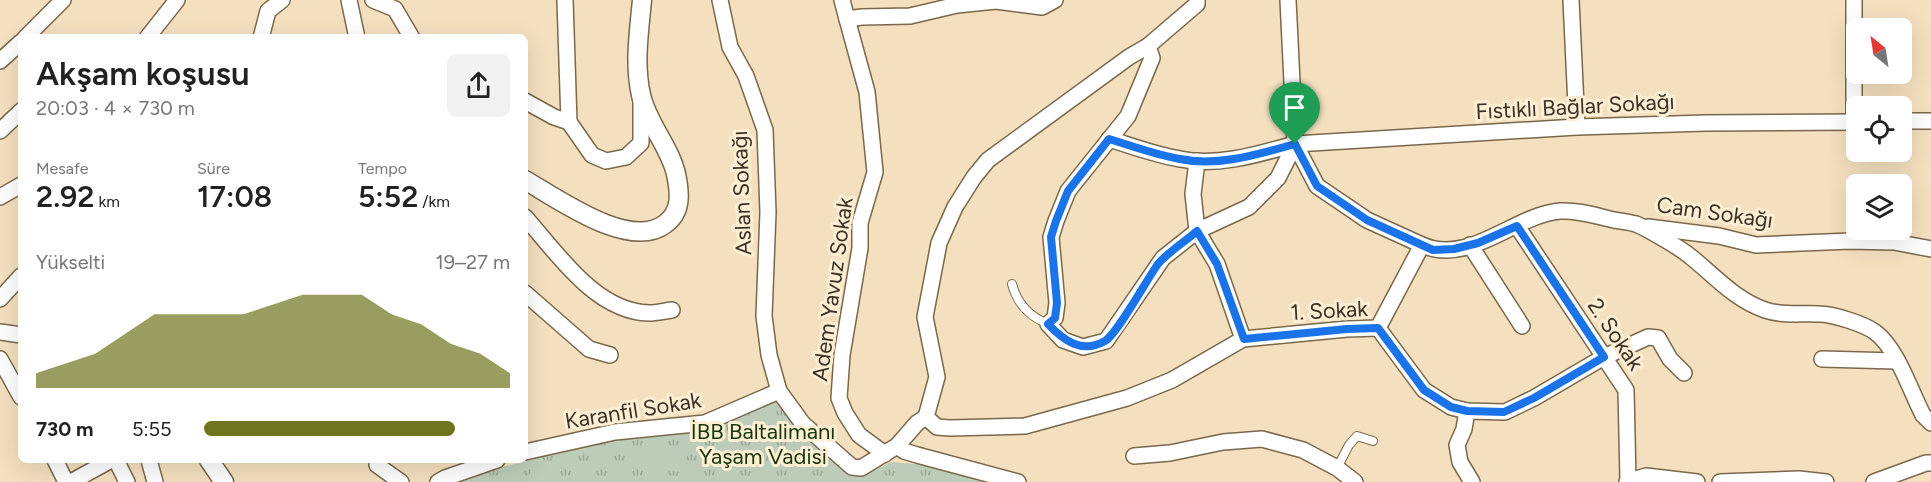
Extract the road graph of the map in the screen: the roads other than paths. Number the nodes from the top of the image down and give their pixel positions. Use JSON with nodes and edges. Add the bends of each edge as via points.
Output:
{"nodes":[{"id":1,"x":63,"y":0,"type":"edge"},
{"id":2,"x":177,"y":0,"type":"edge"},
{"id":3,"x":282,"y":0,"type":"edge"},
{"id":4,"x":349,"y":0,"type":"edge"},
{"id":5,"x":373,"y":0,"type":"edge"},
{"id":6,"x":565,"y":0,"type":"edge"},
{"id":7,"x":642,"y":0,"type":"edge"},
{"id":8,"x":720,"y":0,"type":"edge"},
{"id":9,"x":842,"y":0,"type":"edge"},
{"id":10,"x":1055,"y":0,"type":"edge"},
{"id":11,"x":1197,"y":0,"type":"edge"},
{"id":12,"x":1288,"y":0,"type":"edge"},
{"id":13,"x":1571,"y":0,"type":"edge"},
{"id":14,"x":1854,"y":0,"type":"edge"},
{"id":15,"x":847,"y":19,"type":"junction"},
{"id":16,"x":29,"y":34,"type":"edge"},
{"id":17,"x":150,"y":34,"type":"edge"},
{"id":18,"x":262,"y":34,"type":"edge"},
{"id":19,"x":356,"y":34,"type":"edge"},
{"id":20,"x":410,"y":34,"type":"edge"},
{"id":21,"x":18,"y":45,"type":"edge"},
{"id":22,"x":1148,"y":46,"type":"junction"},
{"id":23,"x":0,"y":61,"type":"edge"},
{"id":24,"x":1856,"y":96,"type":"edge"},
{"id":25,"x":641,"y":97,"type":"junction"},
{"id":26,"x":528,"y":103,"type":"edge"},
{"id":27,"x":18,"y":114,"type":"edge"},
{"id":28,"x":1912,"y":121,"type":"edge"},
{"id":29,"x":1931,"y":121,"type":"edge"},
{"id":30,"x":569,"y":122,"type":"junction"},
{"id":31,"x":1846,"y":122,"type":"edge"},
{"id":32,"x":1577,"y":127,"type":"junction"},
{"id":33,"x":0,"y":132,"type":"edge"},
{"id":34,"x":1109,"y":139,"type":"junction"},
{"id":35,"x":1295,"y":144,"type":"junction"},
{"id":36,"x":1197,"y":161,"type":"junction"},
{"id":37,"x":528,"y":182,"type":"edge"},
{"id":38,"x":18,"y":187,"type":"edge"},
{"id":39,"x":0,"y":197,"type":"edge"},
{"id":40,"x":528,"y":220,"type":"edge"},
{"id":41,"x":1636,"y":224,"type":"junction"},
{"id":42,"x":1517,"y":226,"type":"junction"},
{"id":43,"x":1197,"y":231,"type":"junction"},
{"id":44,"x":1422,"y":245,"type":"junction"},
{"id":45,"x":1470,"y":245,"type":"junction"},
{"id":46,"x":1931,"y":249,"type":"edge"},
{"id":47,"x":18,"y":279,"type":"edge"},
{"id":48,"x":1012,"y":284,"type":"dead end"},
{"id":49,"x":528,"y":295,"type":"edge"},
{"id":50,"x":0,"y":299,"type":"edge"},
{"id":51,"x":672,"y":310,"type":"dead end"},
{"id":52,"x":1048,"y":324,"type":"junction"},
{"id":53,"x":1522,"y":326,"type":"dead end"},
{"id":54,"x":1378,"y":328,"type":"junction"},
{"id":55,"x":0,"y":332,"type":"edge"},
{"id":56,"x":18,"y":335,"type":"edge"},
{"id":57,"x":1244,"y":339,"type":"junction"},
{"id":58,"x":610,"y":355,"type":"dead end"},
{"id":59,"x":1604,"y":357,"type":"junction"},
{"id":60,"x":0,"y":359,"type":"edge"},
{"id":61,"x":1822,"y":359,"type":"dead end"},
{"id":62,"x":1896,"y":361,"type":"junction"},
{"id":63,"x":1684,"y":373,"type":"dead end"},
{"id":64,"x":18,"y":392,"type":"edge"},
{"id":65,"x":779,"y":392,"type":"junction"},
{"id":66,"x":1467,"y":411,"type":"junction"},
{"id":67,"x":926,"y":417,"type":"junction"},
{"id":68,"x":1931,"y":423,"type":"edge"},
{"id":69,"x":1373,"y":441,"type":"dead end"},
{"id":70,"x":891,"y":450,"type":"junction"},
{"id":71,"x":528,"y":452,"type":"edge"},
{"id":72,"x":1134,"y":456,"type":"dead end"},
{"id":73,"x":57,"y":463,"type":"edge"},
{"id":74,"x":105,"y":463,"type":"edge"},
{"id":75,"x":118,"y":463,"type":"edge"},
{"id":76,"x":150,"y":463,"type":"edge"},
{"id":77,"x":211,"y":463,"type":"edge"},
{"id":78,"x":376,"y":463,"type":"edge"},
{"id":79,"x":488,"y":463,"type":"edge"},
{"id":80,"x":1931,"y":463,"type":"edge"},
{"id":81,"x":1337,"y":468,"type":"junction"},
{"id":82,"x":1647,"y":479,"type":"edge"},
{"id":83,"x":68,"y":482,"type":"edge"},
{"id":84,"x":127,"y":482,"type":"edge"},
{"id":85,"x":146,"y":482,"type":"edge"},
{"id":86,"x":155,"y":482,"type":"edge"},
{"id":87,"x":224,"y":482,"type":"edge"},
{"id":88,"x":401,"y":482,"type":"edge"},
{"id":89,"x":438,"y":482,"type":"edge"},
{"id":90,"x":1018,"y":482,"type":"edge"},
{"id":91,"x":1355,"y":482,"type":"edge"},
{"id":92,"x":1472,"y":482,"type":"edge"},
{"id":93,"x":1627,"y":482,"type":"edge"},
{"id":94,"x":1697,"y":482,"type":"edge"},
{"id":95,"x":1720,"y":482,"type":"edge"},
{"id":96,"x":1826,"y":482,"type":"edge"},
{"id":97,"x":1874,"y":482,"type":"edge"}],
"edges":[{"from":1,"to":16,"type":"street"},
{"from":2,"to":17,"type":"street"},
{"from":3,"to":18,"type":"street","via":[[268,11]]},
{"from":4,"to":19,"type":"street"},
{"from":5,"to":20,"type":"street","via":[[395,9]]},
{"from":6,"to":30,"type":"street"},
{"from":7,"to":25,"type":"street","via":[[636,55]]},
{"from":8,"to":65,"type":"street","name":"Aslan Sokağı","via":[[729,47],[746,76],[765,130],[768,212],[764,316]]},
{"from":9,"to":15,"type":"street","name":"Adem Yavuz Sokak"},
{"from":10,"to":15,"type":"street","via":[[1042,7],[996,2],[957,5],[910,16]]},
{"from":11,"to":22,"type":"street"},
{"from":12,"to":35,"type":"street"},
{"from":13,"to":32,"type":"street"},
{"from":14,"to":24,"type":"street"},
{"from":15,"to":70,"type":"street","name":"Adem Yavuz Sokak","via":[[867,92],[874,172],[860,223],[839,398],[859,435]]},
{"from":21,"to":23,"type":"street"},
{"from":22,"to":34,"type":"street","via":[[1152,58],[1142,86],[1128,116]]},
{"from":22,"to":67,"type":"street","via":[[988,160],[955,207],[939,243],[925,317],[937,377]]},
{"from":25,"to":30,"type":"street","via":[[641,143],[626,157],[606,161],[592,155]]},
{"from":25,"to":37,"type":"street","via":[[675,172],[679,196],[671,220],[656,231],[640,232],[602,224]]},
{"from":26,"to":30,"type":"street"},
{"from":27,"to":33,"type":"street"},
{"from":28,"to":29,"type":"street"},
{"from":31,"to":32,"type":"street","name":"Fıstıklı Bağlar Sokağı"},
{"from":32,"to":35,"type":"street","name":"Fıstıklı Bağlar Sokağı"},
{"from":34,"to":36,"type":"street","name":"Fıstıklı Bağlar Sokağı"},
{"from":34,"to":52,"type":"street","via":[[1068,191],[1056,221],[1051,237],[1057,303],[1055,318]]},
{"from":35,"to":36,"type":"street","name":"Fıstıklı Bağlar Sokağı","via":[[1225,160]]},
{"from":35,"to":43,"type":"street","via":[[1278,178],[1249,207]]},
{"from":35,"to":44,"type":"street","via":[[1317,186],[1367,220]]},
{"from":36,"to":43,"type":"street","via":[[1193,194]]},
{"from":38,"to":39,"type":"street"},
{"from":40,"to":51,"type":"street","via":[[586,286],[623,308],[648,313]]},
{"from":41,"to":42,"type":"street","via":[[1579,211],[1558,211]]},
{"from":41,"to":46,"type":"street","name":"Cam Sokağı","via":[[1756,245],[1894,242]]},
{"from":41,"to":62,"type":"street","via":[[1689,255],[1730,292],[1765,310],[1822,314],[1856,323],[1875,332]]},
{"from":42,"to":45,"type":"street"},
{"from":42,"to":59,"type":"street","name":"2. Sokak"},
{"from":43,"to":52,"type":"street","via":[[1163,258],[1106,340],[1083,347],[1063,340]]},
{"from":43,"to":57,"type":"street","via":[[1217,264]]},
{"from":44,"to":45,"type":"street","via":[[1433,250]]},
{"from":44,"to":54,"type":"street"},
{"from":45,"to":53,"type":"street"},
{"from":47,"to":50,"type":"street"},
{"from":48,"to":52,"type":"lane","via":[[1023,307]]},
{"from":49,"to":58,"type":"street","via":[[589,349]]},
{"from":54,"to":57,"type":"street","name":"1. Sokak"},
{"from":54,"to":66,"type":"street","name":"1. Sokak","via":[[1424,390],[1451,407]]},
{"from":55,"to":56,"type":"street"},
{"from":57,"to":67,"type":"street","name":"1. Sokak","via":[[1172,380],[1055,419],[1025,426],[950,428],[937,427]]},
{"from":59,"to":63,"type":"street","name":"1. Sokak","via":[[1648,337],[1658,338]]},
{"from":59,"to":66,"type":"street","name":"1. Sokak","via":[[1504,412]]},
{"from":59,"to":93,"type":"street","name":"2. Sokak","via":[[1626,390]]},
{"from":60,"to":64,"type":"street"},
{"from":61,"to":62,"type":"street"},
{"from":62,"to":68,"type":"street","via":[[1923,415]]},
{"from":65,"to":70,"type":"street","via":[[803,424],[852,467],[861,468]]},
{"from":65,"to":71,"type":"street","name":"Karanfil Sokak","via":[[705,423],[615,432]]},
{"from":66,"to":92,"type":"street","via":[[1457,446],[1460,462]]},
{"from":67,"to":70,"type":"street"},
{"from":69,"to":81,"type":"lane","via":[[1357,436]]},
{"from":70,"to":90,"type":"street","name":"Adem Yavuz Sokak"},
{"from":72,"to":81,"type":"street","via":[[1262,439],[1304,450]]},
{"from":73,"to":83,"type":"street"},
{"from":74,"to":83,"type":"street"},
{"from":75,"to":84,"type":"street"},
{"from":76,"to":85,"type":"street"},
{"from":76,"to":86,"type":"street"},
{"from":77,"to":87,"type":"street"},
{"from":78,"to":88,"type":"street"},
{"from":79,"to":89,"type":"street"},
{"from":80,"to":97,"type":"street"},
{"from":81,"to":91,"type":"street"},
{"from":82,"to":93,"type":"street"},
{"from":82,"to":94,"type":"street"},
{"from":95,"to":96,"type":"street"}]}
